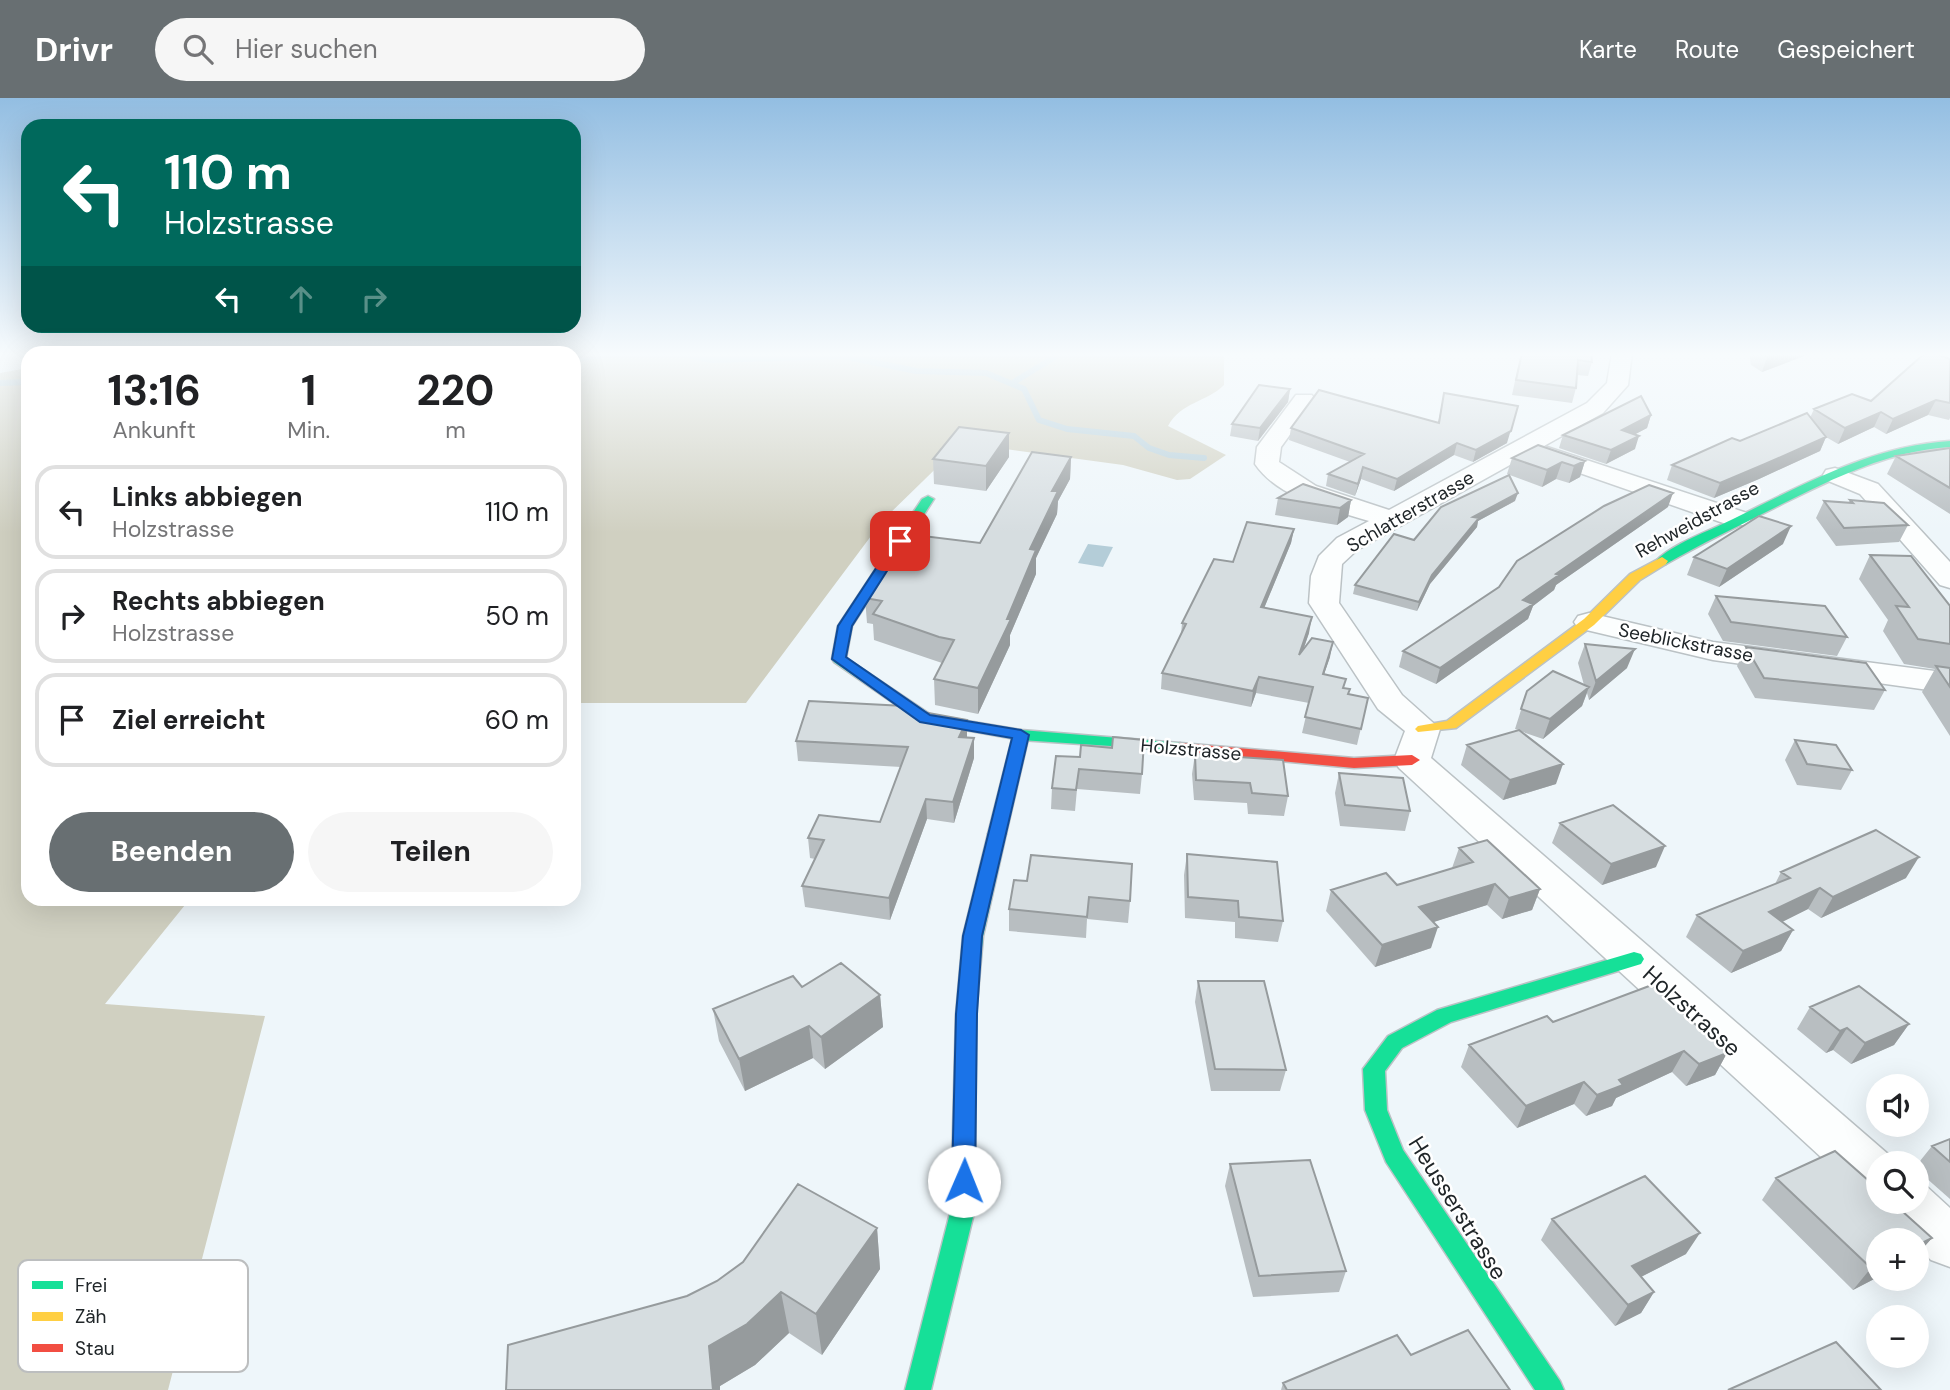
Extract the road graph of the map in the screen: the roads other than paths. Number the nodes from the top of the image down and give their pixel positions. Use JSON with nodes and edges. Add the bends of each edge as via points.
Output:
{"nodes":[{"id":1,"x":1294,"y":413,"type":"edge"},
{"id":2,"x":1585,"y":413,"type":"edge"},
{"id":3,"x":1950,"y":444,"type":"edge"},
{"id":4,"x":1524,"y":447,"type":"junction"},
{"id":5,"x":1835,"y":475,"type":"junction"},
{"id":6,"x":928,"y":499,"type":"dead end"},
{"id":7,"x":1391,"y":519,"type":"junction"},
{"id":8,"x":1738,"y":519,"type":"junction"},
{"id":9,"x":1950,"y":579,"type":"edge"},
{"id":10,"x":1589,"y":622,"type":"junction"},
{"id":11,"x":1950,"y":683,"type":"edge"},
{"id":12,"x":1021,"y":735,"type":"junction"},
{"id":13,"x":1417,"y":745,"type":"junction"},
{"id":14,"x":1634,"y":959,"type":"junction"},
{"id":15,"x":1866,"y":1166,"type":"edge"},
{"id":16,"x":1919,"y":1214,"type":"edge"},
{"id":17,"x":1950,"y":1242,"type":"edge"},
{"id":18,"x":918,"y":1390,"type":"edge"},
{"id":19,"x":1551,"y":1390,"type":"edge"}],
"edges":[{"from":1,"to":7,"type":"street","via":[[1269,447],[1267,464],[1276,475]]},
{"from":2,"to":4,"type":"street","name":"Schlatterstrasse"},
{"from":3,"to":5,"type":"street","name":"Rehweidstrasse","via":[[1897,449]]},
{"from":4,"to":7,"type":"street","name":"Schlatterstrasse"},
{"from":4,"to":8,"type":"street"},
{"from":5,"to":8,"type":"street","name":"Rehweidstrasse"},
{"from":5,"to":9,"type":"street","via":[[1869,489]]},
{"from":6,"to":12,"type":"street","name":"Holzstrasse","via":[[845,626],[839,659],[926,719]]},
{"from":7,"to":13,"type":"street","name":"Schlatterstrasse","via":[[1347,544],[1329,562],[1324,603]]},
{"from":8,"to":10,"type":"street","name":"Rehweidstrasse","via":[[1635,577]]},
{"from":10,"to":11,"type":"street","name":"Seeblickstrasse","via":[[1713,651]]},
{"from":10,"to":13,"type":"street","name":"Rehweidstrasse","via":[[1451,725]]},
{"from":12,"to":13,"type":"street","name":"Holzstrasse","via":[[1354,763]]},
{"from":12,"to":18,"type":"street","via":[[973,936],[966,1014],[963,1209]]},
{"from":13,"to":14,"type":"street","name":"Holzstrasse"},
{"from":14,"to":15,"type":"street","name":"Holzstrasse"},
{"from":14,"to":19,"type":"street","name":"Heusserstrasse","via":[[1444,1016],[1395,1042],[1374,1069],[1376,1110],[1394,1155]]},
{"from":16,"to":17,"type":"street"}]}
